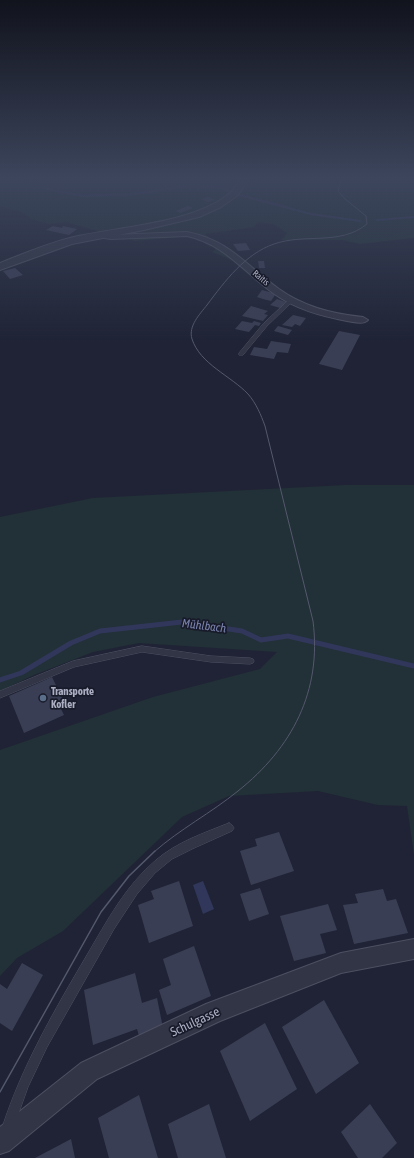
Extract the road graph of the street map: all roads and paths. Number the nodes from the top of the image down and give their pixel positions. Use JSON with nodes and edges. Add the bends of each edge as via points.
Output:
{"nodes":[{"id":1,"x":110,"y":233,"type":"edge"},
{"id":2,"x":100,"y":235,"type":"junction"},
{"id":3,"x":0,"y":267,"type":"edge"},
{"id":4,"x":292,"y":300,"type":"junction"},
{"id":5,"x":363,"y":320,"type":"dead end"},
{"id":6,"x":241,"y":354,"type":"dead end"},
{"id":7,"x":250,"y":661,"type":"dead end"},
{"id":8,"x":0,"y":695,"type":"edge"},
{"id":9,"x":229,"y":828,"type":"dead end"},
{"id":10,"x":414,"y":949,"type":"edge"},
{"id":11,"x":2,"y":1141,"type":"edge"}],
"edges":[{"from":1,"to":2,"type":"street"},
{"from":2,"to":3,"type":"street","name":"Raitis","via":[[77,239]]},
{"from":2,"to":4,"type":"street","name":"Raitis","via":[[111,237],[187,234],[209,239]]},
{"from":4,"to":5,"type":"street","name":"Raitis","via":[[321,313]]},
{"from":4,"to":6,"type":"lane","via":[[265,325]]},
{"from":7,"to":8,"type":"lane","via":[[211,660],[142,649],[72,664]]},
{"from":9,"to":11,"type":"lane","via":[[195,842],[158,865],[139,883],[121,908],[64,1005],[22,1086]]},
{"from":10,"to":11,"type":"street","name":"Schulgasse","via":[[341,963],[214,1012],[89,1071]]}]}
